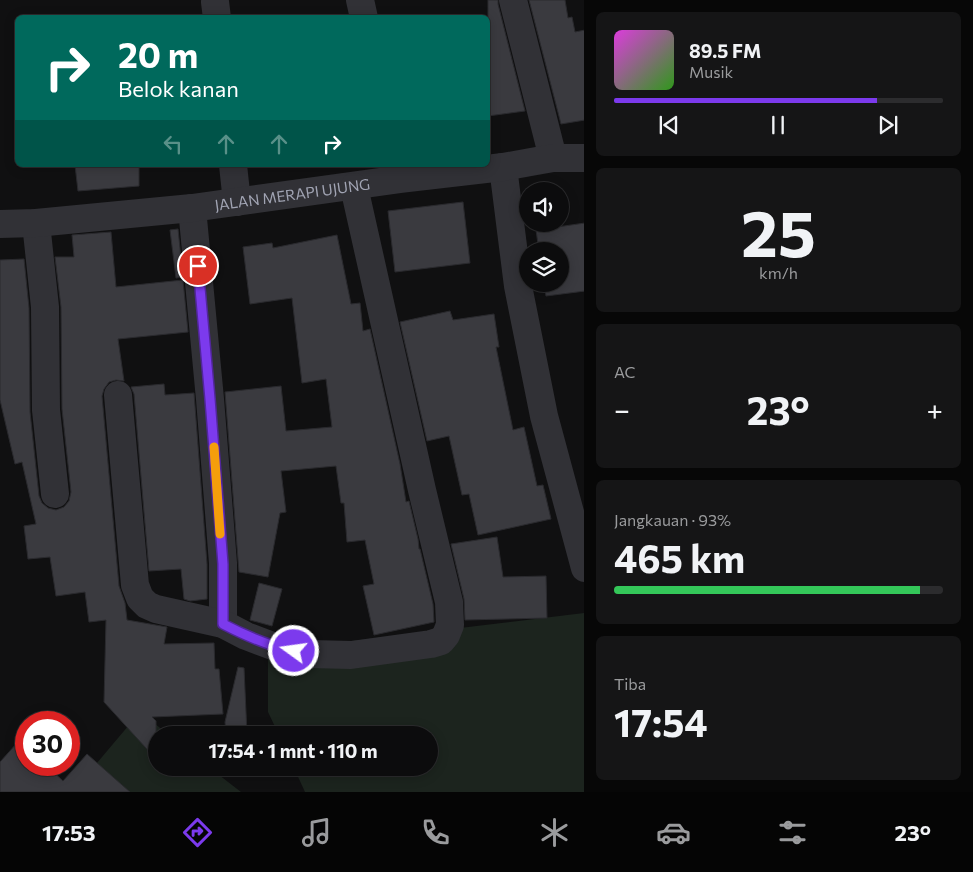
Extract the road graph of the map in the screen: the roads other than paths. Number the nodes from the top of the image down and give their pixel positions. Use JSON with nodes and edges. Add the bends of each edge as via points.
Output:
{"nodes":[{"id":1,"x":360,"y":0,"type":"edge"},
{"id":2,"x":513,"y":0,"type":"edge"},
{"id":3,"x":363,"y":15,"type":"edge"},
{"id":4,"x":553,"y":158,"type":"junction"},
{"id":5,"x":584,"y":158,"type":"edge"},
{"id":6,"x":233,"y":167,"type":"edge"},
{"id":7,"x":503,"y":167,"type":"junction"},
{"id":8,"x":399,"y":172,"type":"edge"},
{"id":9,"x":354,"y":187,"type":"junction"},
{"id":10,"x":237,"y":202,"type":"junction"},
{"id":11,"x":192,"y":208,"type":"junction"},
{"id":12,"x":36,"y":223,"type":"junction"},
{"id":13,"x":0,"y":224,"type":"edge"},
{"id":14,"x":118,"y":394,"type":"dead end"},
{"id":15,"x":55,"y":494,"type":"dead end"},
{"id":16,"x":584,"y":568,"type":"edge"},
{"id":17,"x":223,"y":624,"type":"junction"}],
"edges":[{"from":1,"to":3,"type":"street"},
{"from":2,"to":4,"type":"street"},
{"from":4,"to":5,"type":"street","name":"JALAN MERAPI UJUNG"},
{"from":4,"to":7,"type":"street","name":"JALAN MERAPI UJUNG"},
{"from":6,"to":10,"type":"street"},
{"from":7,"to":8,"type":"street","name":"JALAN MERAPI UJUNG"},
{"from":7,"to":16,"type":"street","via":[[518,286],[542,407]]},
{"from":8,"to":9,"type":"street","name":"JALAN MERAPI UJUNG"},
{"from":9,"to":10,"type":"street","name":"JALAN MERAPI UJUNG"},
{"from":9,"to":17,"type":"street","via":[[449,602],[450,625],[440,641],[351,655],[310,654],[278,648]]},
{"from":10,"to":11,"type":"street","name":"JALAN MERAPI UJUNG"},
{"from":11,"to":12,"type":"street","name":"JALAN MERAPI UJUNG"},
{"from":11,"to":17,"type":"street","via":[[223,564]]},
{"from":12,"to":13,"type":"street","name":"JALAN MERAPI UJUNG"},
{"from":12,"to":15,"type":"street","via":[[44,307],[46,410]]},
{"from":14,"to":17,"type":"street","via":[[135,585],[140,598],[156,609]]}]}
